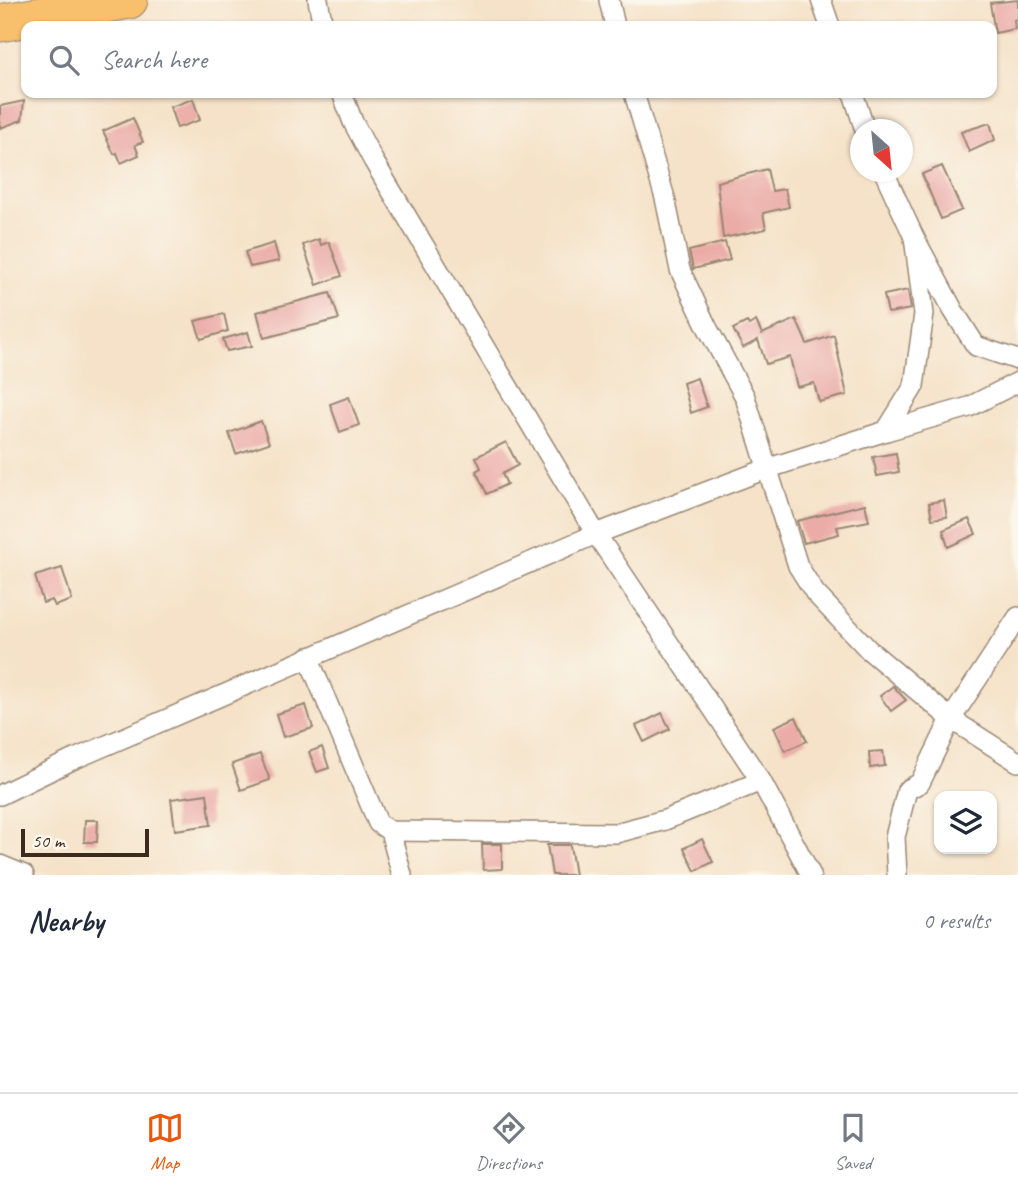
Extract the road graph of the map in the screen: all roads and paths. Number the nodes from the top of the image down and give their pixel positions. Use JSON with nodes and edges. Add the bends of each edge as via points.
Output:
{"nodes":[{"id":1,"x":129,"y":0,"type":"edge"},
{"id":2,"x":318,"y":0,"type":"edge"},
{"id":3,"x":609,"y":0,"type":"edge"},
{"id":4,"x":821,"y":0,"type":"edge"},
{"id":5,"x":322,"y":21,"type":"edge"},
{"id":6,"x":614,"y":21,"type":"edge"},
{"id":7,"x":828,"y":21,"type":"edge"},
{"id":8,"x":0,"y":23,"type":"edge"},
{"id":9,"x":344,"y":98,"type":"edge"},
{"id":10,"x":635,"y":98,"type":"edge"},
{"id":11,"x":855,"y":98,"type":"edge"},
{"id":12,"x":861,"y":119,"type":"edge"},
{"id":13,"x":889,"y":182,"type":"edge"},
{"id":14,"x":914,"y":237,"type":"junction"},
{"id":15,"x":1018,"y":360,"type":"edge"},
{"id":16,"x":1018,"y":382,"type":"edge"},
{"id":17,"x":886,"y":431,"type":"junction"},
{"id":18,"x":766,"y":469,"type":"junction"},
{"id":19,"x":596,"y":534,"type":"junction"},
{"id":20,"x":1018,"y":617,"type":"edge"},
{"id":21,"x":308,"y":657,"type":"junction"},
{"id":22,"x":951,"y":719,"type":"junction"},
{"id":23,"x":1018,"y":762,"type":"edge"},
{"id":24,"x":761,"y":781,"type":"junction"},
{"id":25,"x":0,"y":795,"type":"edge"},
{"id":26,"x":390,"y":831,"type":"junction"},
{"id":27,"x":0,"y":864,"type":"edge"},
{"id":28,"x":24,"y":875,"type":"edge"},
{"id":29,"x":402,"y":875,"type":"edge"},
{"id":30,"x":811,"y":875,"type":"edge"},
{"id":31,"x":897,"y":875,"type":"edge"}],
"edges":[{"from":1,"to":8,"type":"highway"},
{"from":2,"to":5,"type":"street"},
{"from":3,"to":6,"type":"street"},
{"from":4,"to":7,"type":"street"},
{"from":9,"to":19,"type":"street","via":[[373,160]]},
{"from":10,"to":18,"type":"street","via":[[665,198],[680,270],[745,397]]},
{"from":11,"to":12,"type":"street"},
{"from":13,"to":14,"type":"street"},
{"from":14,"to":15,"type":"street","via":[[976,346]]},
{"from":14,"to":17,"type":"street","via":[[924,314],[914,386]]},
{"from":16,"to":17,"type":"street","via":[[969,407]]},
{"from":17,"to":18,"type":"street"},
{"from":18,"to":19,"type":"street"},
{"from":18,"to":22,"type":"street","via":[[798,566],[815,593],[869,650]]},
{"from":19,"to":21,"type":"street"},
{"from":19,"to":24,"type":"street"},
{"from":20,"to":22,"type":"street"},
{"from":21,"to":25,"type":"street"},
{"from":21,"to":26,"type":"street","via":[[378,822]]},
{"from":22,"to":23,"type":"street"},
{"from":22,"to":31,"type":"street","via":[[920,783],[907,790],[895,837]]},
{"from":24,"to":26,"type":"street","via":[[631,831]]},
{"from":24,"to":30,"type":"street"},
{"from":26,"to":29,"type":"street"},
{"from":27,"to":28,"type":"street"}]}
